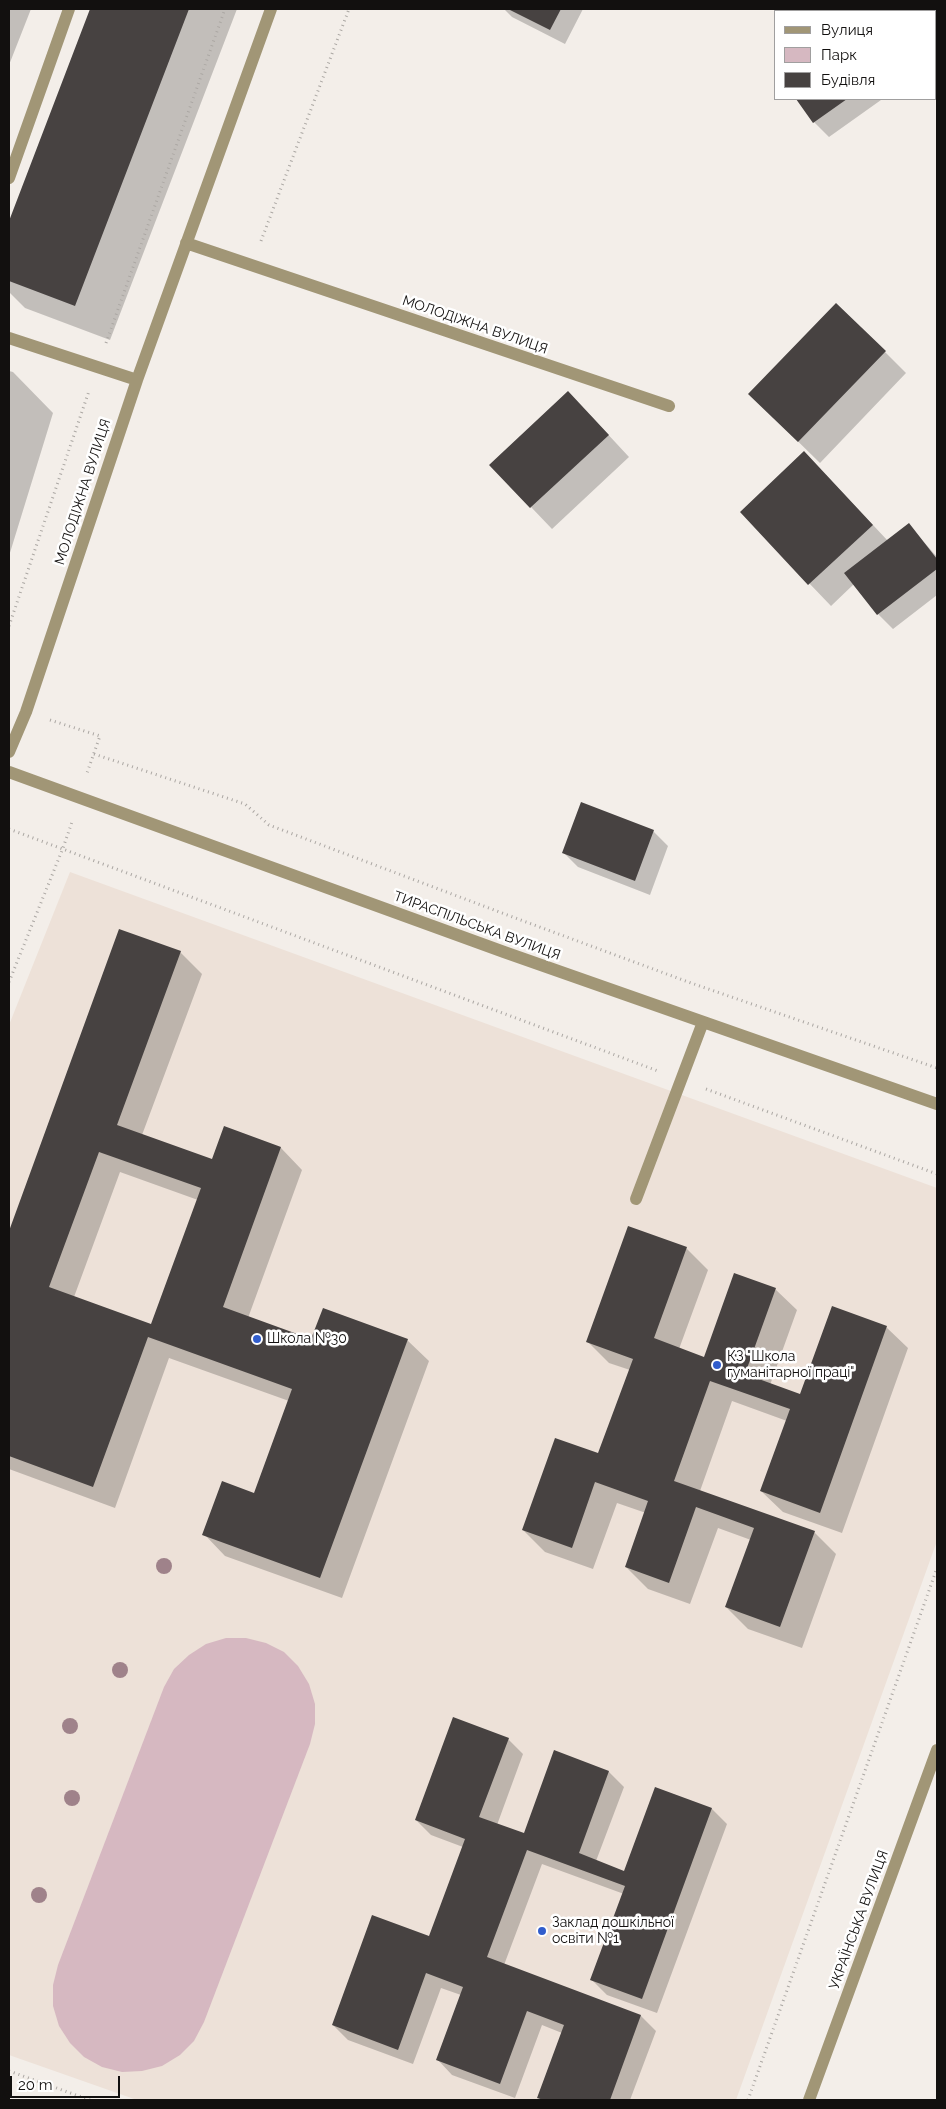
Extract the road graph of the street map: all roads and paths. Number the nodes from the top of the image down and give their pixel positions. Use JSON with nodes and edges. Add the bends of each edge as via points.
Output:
{"nodes":[{"id":1,"x":69,"y":9,"type":"edge"},
{"id":2,"x":225,"y":9,"type":"edge"},
{"id":3,"x":272,"y":9,"type":"edge"},
{"id":4,"x":348,"y":9,"type":"edge"},
{"id":5,"x":9,"y":178,"type":"edge"},
{"id":6,"x":186,"y":243,"type":"junction"},
{"id":7,"x":252,"y":265,"type":"junction"},
{"id":8,"x":9,"y":338,"type":"edge"},
{"id":9,"x":98,"y":366,"type":"junction"},
{"id":10,"x":137,"y":380,"type":"junction"},
{"id":11,"x":669,"y":406,"type":"dead end"},
{"id":12,"x":9,"y":626,"type":"edge"},
{"id":13,"x":26,"y":712,"type":"junction"},
{"id":14,"x":9,"y":752,"type":"edge"},
{"id":15,"x":94,"y":754,"type":"junction"},
{"id":16,"x":9,"y":772,"type":"edge"},
{"id":17,"x":80,"y":797,"type":"junction"},
{"id":18,"x":9,"y":829,"type":"edge"},
{"id":19,"x":63,"y":848,"type":"junction"},
{"id":20,"x":9,"y":982,"type":"edge"},
{"id":21,"x":703,"y":1022,"type":"junction"},
{"id":22,"x":937,"y":1068,"type":"edge"},
{"id":23,"x":681,"y":1080,"type":"junction"},
{"id":24,"x":937,"y":1104,"type":"edge"},
{"id":25,"x":937,"y":1174,"type":"edge"},
{"id":26,"x":636,"y":1199,"type":"dead end"},
{"id":27,"x":937,"y":1568,"type":"edge"},
{"id":28,"x":937,"y":1750,"type":"edge"},
{"id":29,"x":9,"y":2071,"type":"edge"},
{"id":30,"x":90,"y":2100,"type":"edge"},
{"id":31,"x":748,"y":2100,"type":"edge"},
{"id":32,"x":809,"y":2100,"type":"edge"}],
"edges":[{"from":1,"to":5,"type":"street"},
{"from":2,"to":9,"type":"path"},
{"from":3,"to":6,"type":"street","name":"МОЛОДІЖНА ВУЛИЦЯ"},
{"from":4,"to":7,"type":"path"},
{"from":6,"to":7,"type":"street","name":"МОЛОДІЖНА ВУЛИЦЯ"},
{"from":6,"to":10,"type":"street","name":"МОЛОДІЖНА ВУЛИЦЯ"},
{"from":7,"to":11,"type":"street","name":"МОЛОДІЖНА ВУЛИЦЯ"},
{"from":8,"to":9,"type":"street"},
{"from":9,"to":10,"type":"street"},
{"from":9,"to":12,"type":"path"},
{"from":10,"to":13,"type":"street","name":"МОЛОДІЖНА ВУЛИЦЯ"},
{"from":13,"to":14,"type":"street","name":"МОЛОДІЖНА ВУЛИЦЯ"},
{"from":13,"to":15,"type":"path","via":[[100,736]]},
{"from":15,"to":17,"type":"path"},
{"from":15,"to":22,"type":"path","via":[[245,804],[269,825],[508,915],[691,983]]},
{"from":16,"to":17,"type":"street","name":"ТИРАСПІЛЬСЬКА ВУЛИЦЯ"},
{"from":17,"to":19,"type":"path"},
{"from":17,"to":21,"type":"street","name":"ТИРАСПІЛЬСЬКА ВУЛИЦЯ"},
{"from":18,"to":19,"type":"path"},
{"from":19,"to":20,"type":"path"},
{"from":19,"to":23,"type":"path"},
{"from":21,"to":23,"type":"street"},
{"from":21,"to":24,"type":"street","name":"ТИРАСПІЛЬСЬКА ВУЛИЦЯ"},
{"from":23,"to":25,"type":"path"},
{"from":23,"to":26,"type":"street"},
{"from":27,"to":31,"type":"path"},
{"from":28,"to":32,"type":"street","name":"УКРАЇНСЬКА ВУЛИЦЯ"},
{"from":29,"to":30,"type":"path"}]}
